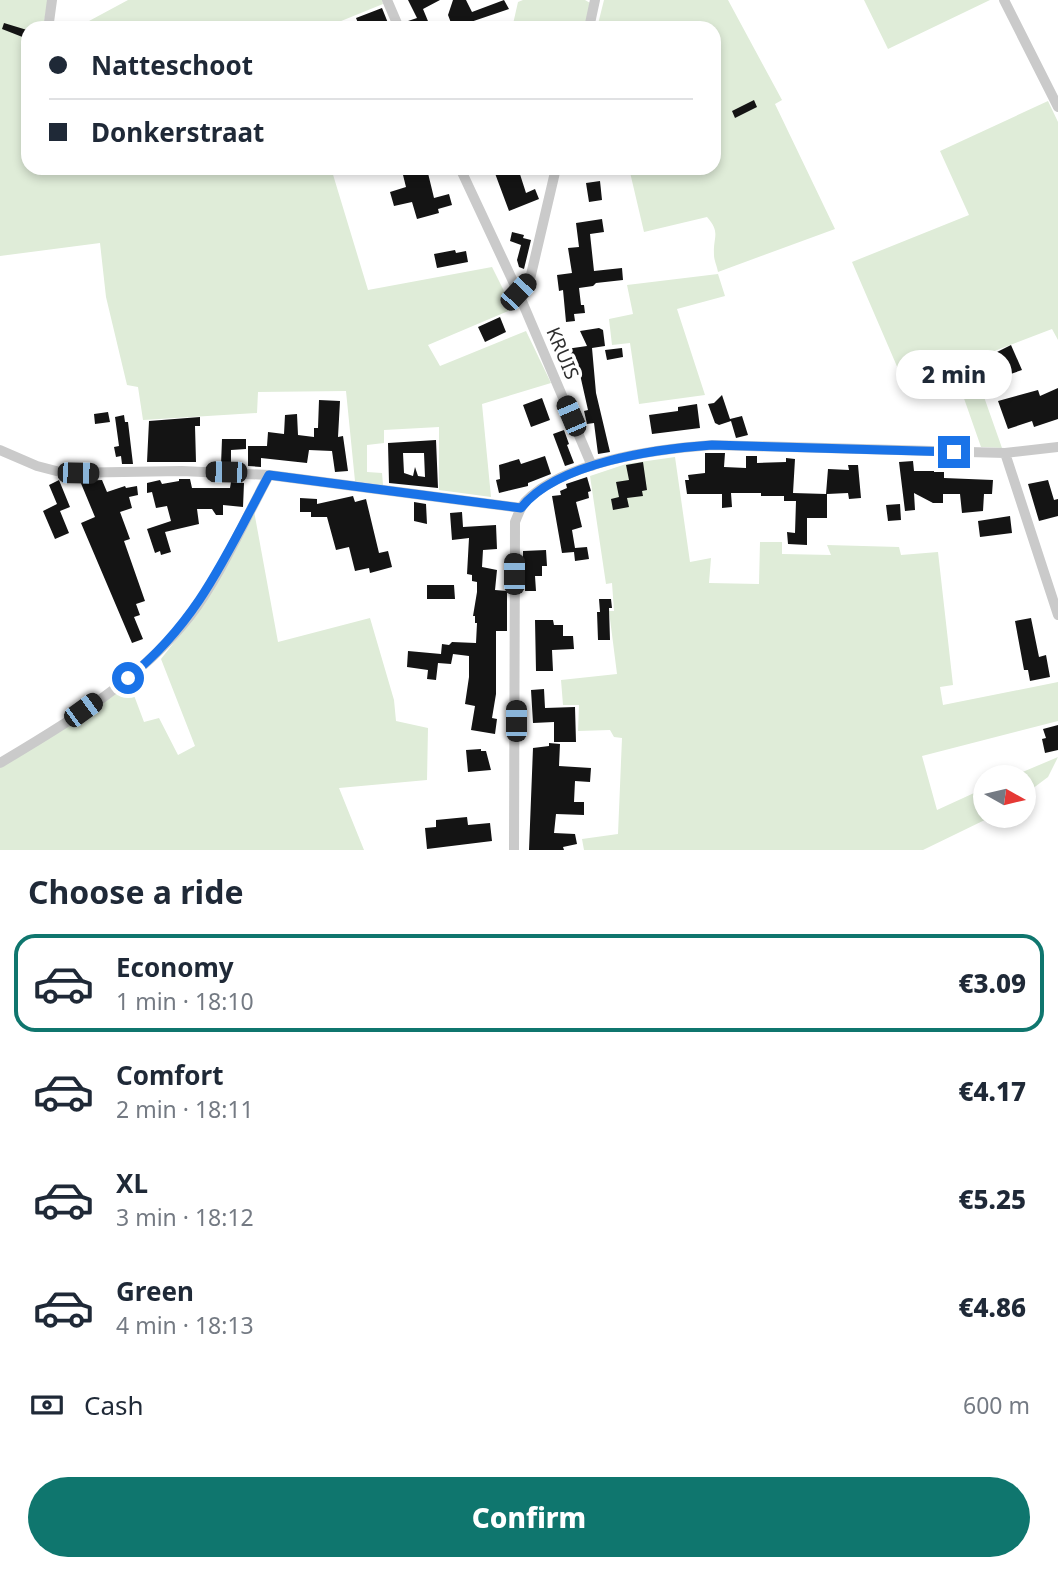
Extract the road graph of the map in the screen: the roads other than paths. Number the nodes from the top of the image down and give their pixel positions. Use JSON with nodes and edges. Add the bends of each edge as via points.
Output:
{"nodes":[{"id":1,"x":52,"y":0,"type":"edge"},
{"id":2,"x":387,"y":0,"type":"edge"},
{"id":3,"x":595,"y":0,"type":"edge"},
{"id":4,"x":1004,"y":0,"type":"edge"},
{"id":5,"x":49,"y":21,"type":"edge"},
{"id":6,"x":396,"y":21,"type":"edge"},
{"id":7,"x":590,"y":21,"type":"edge"},
{"id":8,"x":1058,"y":107,"type":"edge"},
{"id":9,"x":463,"y":175,"type":"edge"},
{"id":10,"x":554,"y":175,"type":"edge"},
{"id":11,"x":518,"y":292,"type":"junction"},
{"id":12,"x":1058,"y":447,"type":"edge"},
{"id":13,"x":0,"y":450,"type":"edge"},
{"id":14,"x":1005,"y":453,"type":"junction"},
{"id":15,"x":592,"y":466,"type":"junction"},
{"id":16,"x":269,"y":475,"type":"junction"},
{"id":17,"x":521,"y":508,"type":"junction"},
{"id":18,"x":1058,"y":615,"type":"edge"},
{"id":19,"x":0,"y":763,"type":"edge"},
{"id":20,"x":514,"y":850,"type":"edge"}],
"edges":[{"from":1,"to":5,"type":"street"},
{"from":2,"to":6,"type":"street"},
{"from":3,"to":7,"type":"street"},
{"from":4,"to":8,"type":"street"},
{"from":9,"to":11,"type":"street","name":"KRUIS"},
{"from":10,"to":11,"type":"street","via":[[530,279]]},
{"from":11,"to":15,"type":"street","name":"KRUIS"},
{"from":12,"to":14,"type":"street"},
{"from":13,"to":16,"type":"street","via":[[64,473]]},
{"from":14,"to":15,"type":"street","via":[[712,445]]},
{"from":14,"to":18,"type":"street"},
{"from":15,"to":17,"type":"street","via":[[564,476]]},
{"from":16,"to":17,"type":"street"},
{"from":16,"to":19,"type":"street","via":[[212,582],[164,647],[61,726]]},
{"from":17,"to":20,"type":"street","via":[[515,522]]}]}
